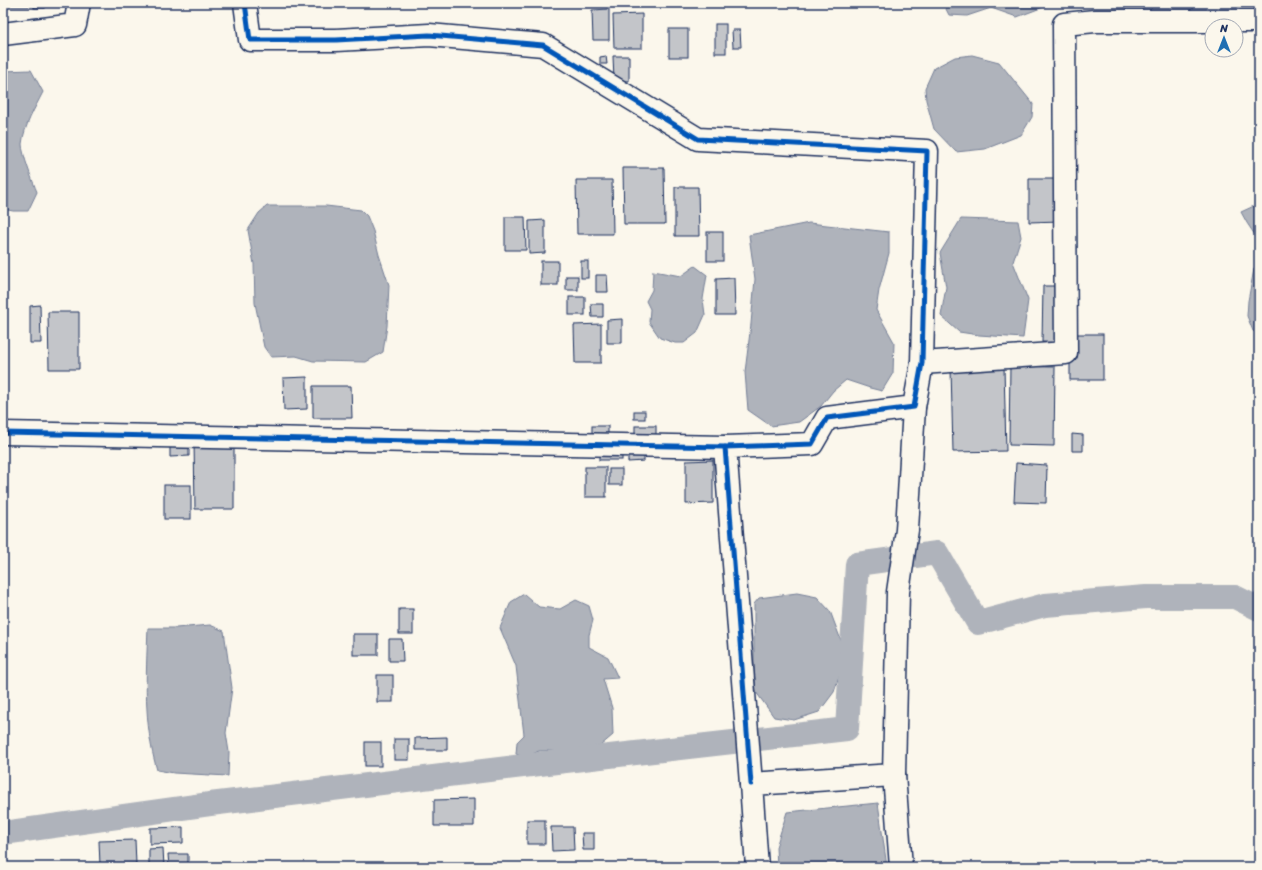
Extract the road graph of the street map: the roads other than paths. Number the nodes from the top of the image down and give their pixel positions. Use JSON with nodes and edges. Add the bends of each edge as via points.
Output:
{"nodes":[{"id":1,"x":79,"y":3,"type":"edge"},
{"id":2,"x":245,"y":3,"type":"edge"},
{"id":3,"x":1095,"y":12,"type":"edge"},
{"id":4,"x":1259,"y":21,"type":"edge"},
{"id":5,"x":3,"y":34,"type":"edge"},
{"id":6,"x":922,"y":363,"type":"junction"},
{"id":7,"x":914,"y":407,"type":"junction"},
{"id":8,"x":3,"y":433,"type":"edge"},
{"id":9,"x":725,"y":447,"type":"junction"},
{"id":10,"x":894,"y":775,"type":"junction"},
{"id":11,"x":751,"y":784,"type":"junction"},
{"id":12,"x":757,"y":867,"type":"edge"},
{"id":13,"x":901,"y":867,"type":"edge"}],
"edges":[{"from":1,"to":5,"type":"street","via":[[75,25]]},
{"from":2,"to":6,"type":"street","via":[[250,40],[336,40],[429,35],[543,45],[698,139],[927,151]]},
{"from":3,"to":4,"type":"street"},
{"from":3,"to":6,"type":"street","via":[[1064,24],[1066,353]]},
{"from":6,"to":7,"type":"street"},
{"from":7,"to":9,"type":"street","via":[[827,418],[812,444]]},
{"from":7,"to":10,"type":"street","via":[[907,530],[898,592]]},
{"from":8,"to":9,"type":"street"},
{"from":9,"to":11,"type":"street"},
{"from":10,"to":11,"type":"street"},
{"from":10,"to":13,"type":"street"},
{"from":11,"to":12,"type":"street"}]}
